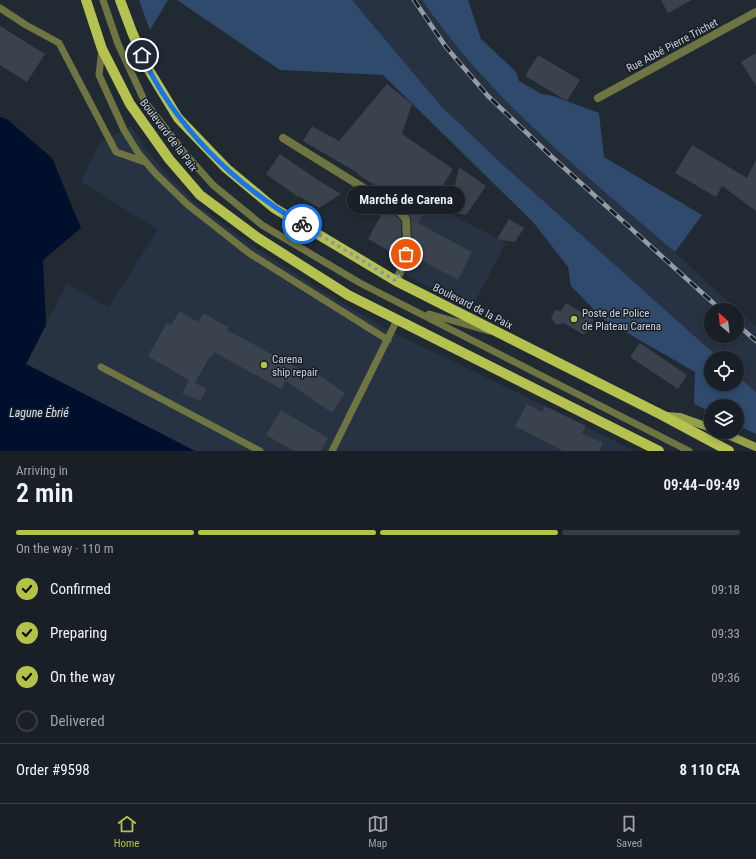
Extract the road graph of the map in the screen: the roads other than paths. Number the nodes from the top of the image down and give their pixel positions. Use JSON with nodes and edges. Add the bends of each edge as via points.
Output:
{"nodes":[{"id":1,"x":86,"y":0,"type":"edge"},
{"id":2,"x":103,"y":0,"type":"edge"},
{"id":3,"x":120,"y":0,"type":"edge"},
{"id":4,"x":0,"y":8,"type":"edge"},
{"id":5,"x":756,"y":12,"type":"edge"},
{"id":6,"x":102,"y":49,"type":"junction"},
{"id":7,"x":598,"y":98,"type":"dead end"},
{"id":8,"x":283,"y":138,"type":"dead end"},
{"id":9,"x":146,"y":162,"type":"junction"},
{"id":10,"x":396,"y":281,"type":"junction"},
{"id":11,"x":414,"y":310,"type":"junction"},
{"id":12,"x":397,"y":320,"type":"junction"},
{"id":13,"x":486,"y":327,"type":"junction"},
{"id":14,"x":504,"y":336,"type":"junction"},
{"id":15,"x":388,"y":340,"type":"junction"},
{"id":16,"x":478,"y":343,"type":"junction"},
{"id":17,"x":101,"y":367,"type":"dead end"},
{"id":18,"x":662,"y":415,"type":"junction"},
{"id":19,"x":704,"y":426,"type":"edge"},
{"id":20,"x":737,"y":439,"type":"edge"},
{"id":21,"x":756,"y":447,"type":"edge"},
{"id":22,"x":260,"y":451,"type":"edge"},
{"id":23,"x":332,"y":451,"type":"edge"},
{"id":24,"x":660,"y":451,"type":"edge"},
{"id":25,"x":689,"y":451,"type":"edge"},
{"id":26,"x":729,"y":451,"type":"edge"}],
"edges":[{"from":1,"to":6,"type":"main road","name":"Boulevard de la Paix"},
{"from":2,"to":11,"type":"lane","name":"Boulevard de la Paix","via":[[118,44],[145,102],[213,185],[262,225],[360,283]]},
{"from":3,"to":10,"type":"main road","name":"Boulevard de la Paix","via":[[147,67],[178,118],[226,168],[274,208]]},
{"from":4,"to":9,"type":"lane","via":[[59,43],[116,152]]},
{"from":5,"to":7,"type":"street","name":"Rue Abbé Pierre Trichet"},
{"from":6,"to":9,"type":"lane","via":[[99,75],[124,130]]},
{"from":6,"to":12,"type":"main road","name":"Boulevard de la Paix","via":[[130,104],[169,159],[200,195],[264,242],[348,295]]},
{"from":8,"to":10,"type":"street","via":[[396,208],[406,219],[405,261]]},
{"from":9,"to":15,"type":"lane","via":[[188,205],[249,253]]},
{"from":10,"to":13,"type":"main road","name":"Boulevard de la Paix"},
{"from":11,"to":14,"type":"lane"},
{"from":11,"to":16,"type":"lane","name":"Boulevard de la Paix"},
{"from":12,"to":15,"type":"lane"},
{"from":12,"to":24,"type":"main road","name":"Boulevard de la Paix"},
{"from":13,"to":14,"type":"main road","name":"Boulevard de la Paix"},
{"from":13,"to":16,"type":"lane"},
{"from":14,"to":18,"type":"main road","name":"Boulevard de la Paix"},
{"from":15,"to":23,"type":"lane"},
{"from":16,"to":25,"type":"lane","name":"Boulevard de la Paix"},
{"from":17,"to":22,"type":"lane"},
{"from":18,"to":19,"type":"main road","via":[[680,417]]},
{"from":18,"to":26,"type":"main road","name":"Boulevard de la Paix"},
{"from":20,"to":21,"type":"main road"}]}
